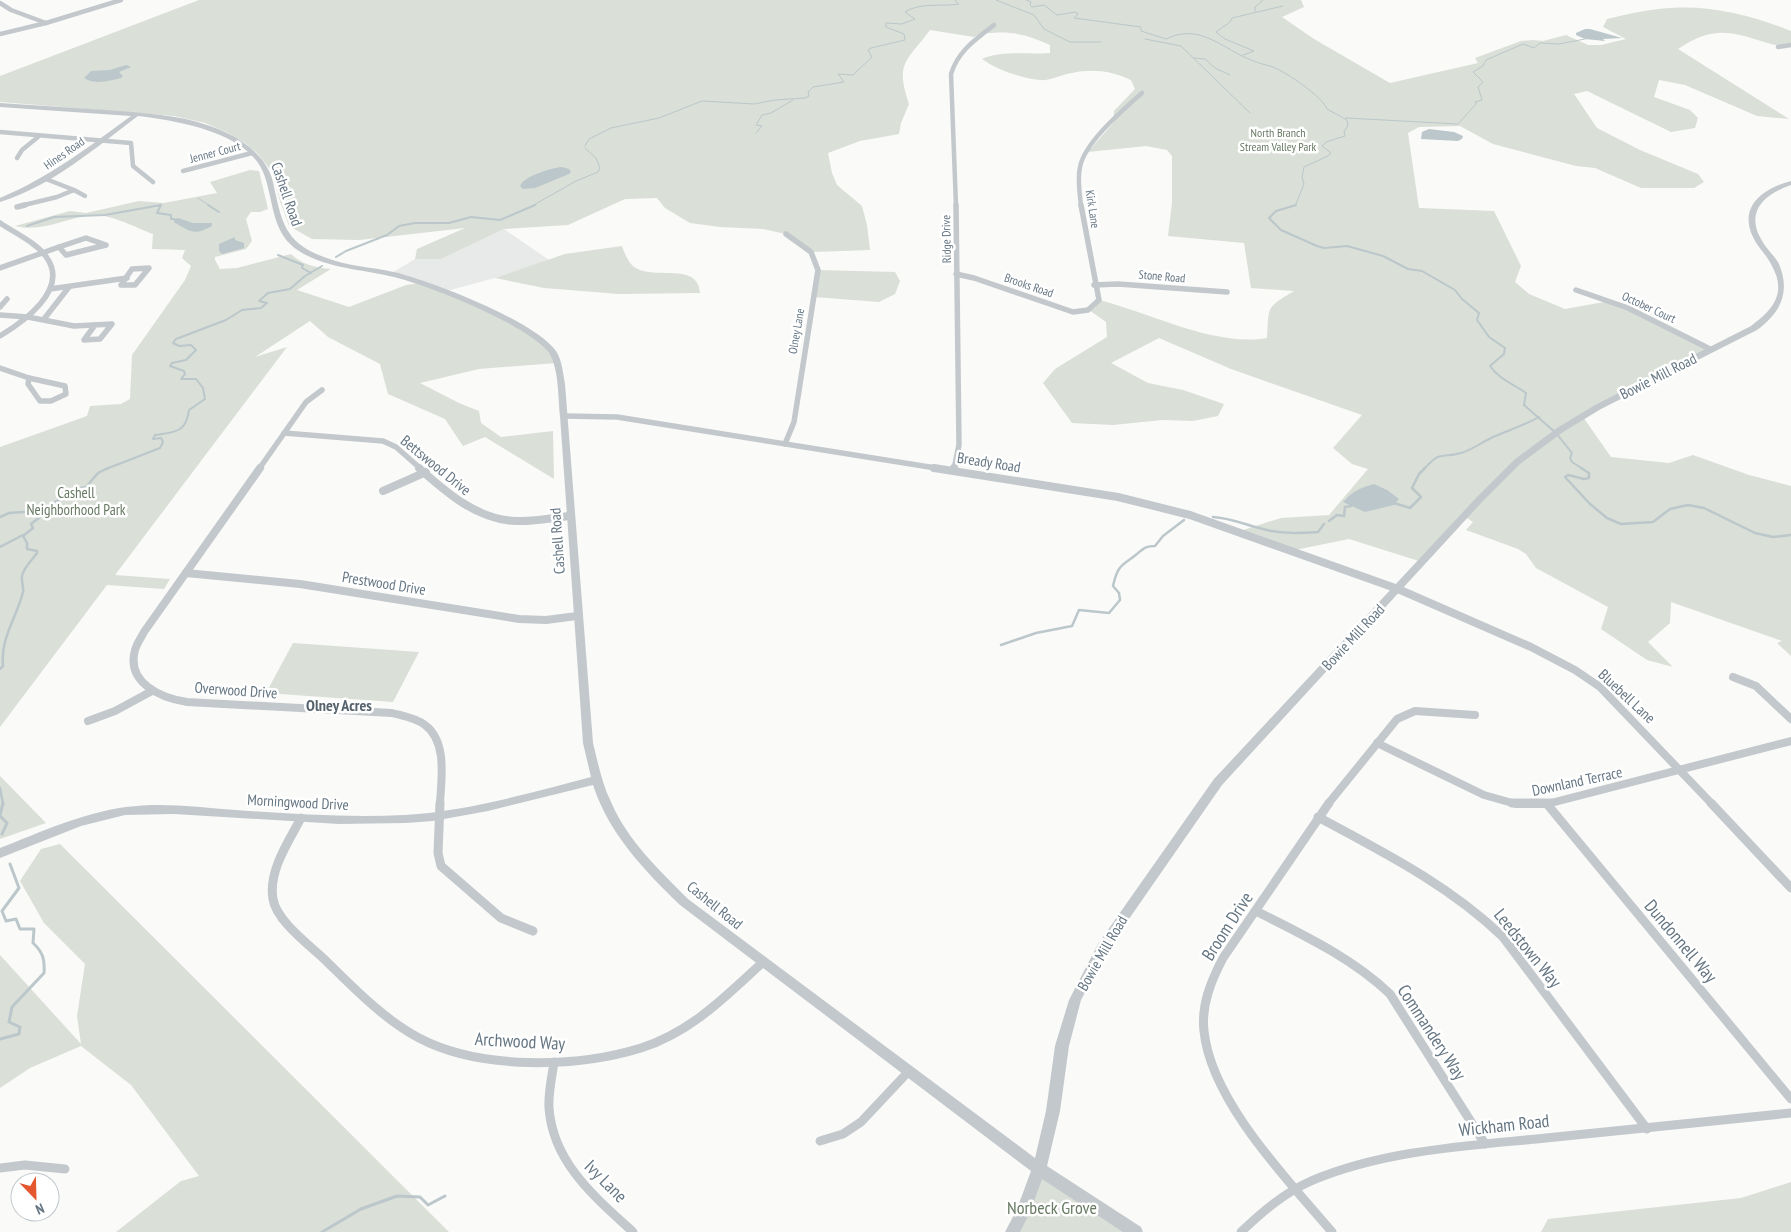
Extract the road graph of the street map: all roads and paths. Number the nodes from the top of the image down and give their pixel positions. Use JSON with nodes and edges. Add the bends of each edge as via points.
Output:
{"nodes":[{"id":1,"x":120,"y":0,"type":"edge"},
{"id":2,"x":0,"y":3,"type":"edge"},
{"id":3,"x":46,"y":23,"type":"junction"},
{"id":4,"x":994,"y":26,"type":"dead end"},
{"id":5,"x":0,"y":34,"type":"edge"},
{"id":6,"x":1791,"y":45,"type":"edge"},
{"id":7,"x":1778,"y":47,"type":"dead end"},
{"id":8,"x":1142,"y":93,"type":"dead end"},
{"id":9,"x":0,"y":105,"type":"edge"},
{"id":10,"x":136,"y":114,"type":"junction"},
{"id":11,"x":0,"y":132,"type":"edge"},
{"id":12,"x":38,"y":136,"type":"junction"},
{"id":13,"x":102,"y":140,"type":"junction"},
{"id":14,"x":252,"y":153,"type":"junction"},
{"id":15,"x":17,"y":158,"type":"dead end"},
{"id":16,"x":183,"y":171,"type":"dead end"},
{"id":17,"x":46,"y":179,"type":"junction"},
{"id":18,"x":153,"y":182,"type":"dead end"},
{"id":19,"x":1791,"y":183,"type":"edge"},
{"id":20,"x":74,"y":190,"type":"junction"},
{"id":21,"x":85,"y":196,"type":"dead end"},
{"id":22,"x":0,"y":200,"type":"edge"},
{"id":23,"x":17,"y":207,"type":"dead end"},
{"id":24,"x":0,"y":223,"type":"edge"},
{"id":25,"x":786,"y":234,"type":"dead end"},
{"id":26,"x":59,"y":247,"type":"junction"},
{"id":27,"x":42,"y":253,"type":"junction"},
{"id":28,"x":0,"y":268,"type":"edge"},
{"id":29,"x":956,"y":274,"type":"junction"},
{"id":30,"x":127,"y":278,"type":"junction"},
{"id":31,"x":1094,"y":285,"type":"junction"},
{"id":32,"x":69,"y":287,"type":"junction"},
{"id":33,"x":50,"y":289,"type":"junction"},
{"id":34,"x":1576,"y":290,"type":"dead end"},
{"id":35,"x":1227,"y":292,"type":"dead end"},
{"id":36,"x":6,"y":298,"type":"dead end"},
{"id":37,"x":0,"y":307,"type":"edge"},
{"id":38,"x":1095,"y":308,"type":"joint"},
{"id":39,"x":0,"y":315,"type":"edge"},
{"id":40,"x":28,"y":316,"type":"junction"},
{"id":41,"x":44,"y":319,"type":"junction"},
{"id":42,"x":95,"y":325,"type":"dead end"},
{"id":43,"x":0,"y":336,"type":"edge"},
{"id":44,"x":1710,"y":349,"type":"junction"},
{"id":45,"x":0,"y":368,"type":"edge"},
{"id":46,"x":29,"y":378,"type":"junction"},
{"id":47,"x":322,"y":390,"type":"dead end"},
{"id":48,"x":564,"y":416,"type":"junction"},
{"id":49,"x":284,"y":433,"type":"junction"},
{"id":50,"x":785,"y":444,"type":"junction"},
{"id":51,"x":954,"y":470,"type":"junction"},
{"id":52,"x":426,"y":472,"type":"junction"},
{"id":53,"x":383,"y":491,"type":"dead end"},
{"id":54,"x":570,"y":516,"type":"junction"},
{"id":55,"x":186,"y":574,"type":"junction"},
{"id":56,"x":1398,"y":589,"type":"junction"},
{"id":57,"x":577,"y":616,"type":"junction"},
{"id":58,"x":1733,"y":677,"type":"dead end"},
{"id":59,"x":152,"y":691,"type":"junction"},
{"id":60,"x":1475,"y":715,"type":"dead end"},
{"id":61,"x":1791,"y":719,"type":"edge"},
{"id":62,"x":88,"y":721,"type":"dead end"},
{"id":63,"x":1791,"y":741,"type":"edge"},
{"id":64,"x":1377,"y":743,"type":"junction"},
{"id":65,"x":1681,"y":770,"type":"junction"},
{"id":66,"x":597,"y":780,"type":"junction"},
{"id":67,"x":1547,"y":804,"type":"junction"},
{"id":68,"x":438,"y":815,"type":"junction"},
{"id":69,"x":1318,"y":817,"type":"junction"},
{"id":70,"x":301,"y":818,"type":"junction"},
{"id":71,"x":0,"y":852,"type":"edge"},
{"id":72,"x":1791,"y":888,"type":"edge"},
{"id":73,"x":1256,"y":911,"type":"junction"},
{"id":74,"x":533,"y":931,"type":"dead end"},
{"id":75,"x":763,"y":962,"type":"junction"},
{"id":76,"x":554,"y":1062,"type":"junction"},
{"id":77,"x":908,"y":1072,"type":"junction"},
{"id":78,"x":1791,"y":1099,"type":"edge"},
{"id":79,"x":1791,"y":1113,"type":"edge"},
{"id":80,"x":1647,"y":1129,"type":"junction"},
{"id":81,"x":820,"y":1140,"type":"dead end"},
{"id":82,"x":1486,"y":1144,"type":"junction"},
{"id":83,"x":0,"y":1168,"type":"edge"},
{"id":84,"x":65,"y":1169,"type":"dead end"},
{"id":85,"x":1039,"y":1169,"type":"junction"},
{"id":86,"x":1295,"y":1188,"type":"junction"},
{"id":87,"x":633,"y":1232,"type":"edge"},
{"id":88,"x":1012,"y":1232,"type":"edge"},
{"id":89,"x":1136,"y":1232,"type":"edge"},
{"id":90,"x":1241,"y":1232,"type":"edge"},
{"id":91,"x":1332,"y":1232,"type":"edge"}],
"edges":[{"from":1,"to":3,"type":"street"},
{"from":2,"to":3,"type":"street"},
{"from":3,"to":5,"type":"street"},
{"from":4,"to":29,"type":"street","name":"Ridge Drive","via":[[960,54],[951,74]]},
{"from":6,"to":7,"type":"street"},
{"from":8,"to":31,"type":"street","name":"Kirk Lane","via":[[1088,152],[1078,172]]},
{"from":9,"to":10,"type":"street","name":"Cashell Road"},
{"from":10,"to":13,"type":"street","name":"Hines Road"},
{"from":10,"to":14,"type":"street","name":"Cashell Road","via":[[209,129],[240,143]]},
{"from":11,"to":12,"type":"street"},
{"from":12,"to":13,"type":"street"},
{"from":12,"to":15,"type":"street"},
{"from":13,"to":17,"type":"street","name":"Hines Road"},
{"from":13,"to":18,"type":"street","via":[[130,143],[133,166]]},
{"from":14,"to":16,"type":"street","name":"Jenner Court"},
{"from":14,"to":48,"type":"street","name":"Cashell Road","via":[[267,173],[282,231],[302,250],[335,264],[402,276],[421,283],[518,324],[542,340],[557,362]]},
{"from":17,"to":20,"type":"street"},
{"from":17,"to":22,"type":"street","name":"Hines Road"},
{"from":19,"to":44,"type":"street","name":"Bowie Mill Road","via":[[1765,194],[1754,205],[1751,214],[1756,237],[1782,279],[1784,291],[1781,302],[1775,312],[1758,325]]},
{"from":20,"to":21,"type":"street"},
{"from":20,"to":23,"type":"street"},
{"from":24,"to":27,"type":"street"},
{"from":25,"to":50,"type":"street","name":"Olney Lane","via":[[812,252],[817,259],[818,270],[794,422]]},
{"from":26,"to":26,"type":"street","via":[[66,255],[106,245],[86,238]]},
{"from":26,"to":27,"type":"street"},
{"from":27,"to":28,"type":"street"},
{"from":27,"to":33,"type":"street","via":[[52,266]]},
{"from":29,"to":38,"type":"street","name":"Brooks Road","via":[[1073,312]]},
{"from":29,"to":51,"type":"street","name":"Ridge Drive","via":[[960,445]]},
{"from":30,"to":30,"type":"street","via":[[121,286],[135,285],[149,268],[132,269]]},
{"from":30,"to":32,"type":"street"},
{"from":31,"to":35,"type":"street","name":"Stone Road"},
{"from":31,"to":38,"type":"street","name":"Kirk Lane","via":[[1099,300]]},
{"from":32,"to":33,"type":"street"},
{"from":32,"to":41,"type":"street"},
{"from":33,"to":40,"type":"street"},
{"from":34,"to":44,"type":"street","name":"October Court","via":[[1630,310]]},
{"from":36,"to":37,"type":"street"},
{"from":39,"to":40,"type":"street"},
{"from":40,"to":41,"type":"street"},
{"from":40,"to":43,"type":"street"},
{"from":41,"to":42,"type":"street","via":[[74,326]]},
{"from":44,"to":56,"type":"street","name":"Bowie Mill Road","via":[[1598,407],[1548,438],[1495,483]]},
{"from":45,"to":46,"type":"street"},
{"from":46,"to":46,"type":"street","via":[[28,384],[40,401],[51,401],[66,394],[65,386]]},
{"from":47,"to":49,"type":"street","via":[[306,402]]},
{"from":48,"to":50,"type":"street","name":"Bready Road","via":[[617,417]]},
{"from":48,"to":54,"type":"street","name":"Cashell Road"},
{"from":49,"to":52,"type":"street","name":"Bettswood Drive","via":[[382,440],[396,447]]},
{"from":49,"to":55,"type":"street"},
{"from":50,"to":51,"type":"street","name":"Bready Road"},
{"from":51,"to":56,"type":"street","name":"Bready Road","via":[[1162,507]]},
{"from":52,"to":53,"type":"street"},
{"from":52,"to":54,"type":"street","name":"Bettswood Drive","via":[[466,505],[489,518],[520,522]]},
{"from":54,"to":57,"type":"street","name":"Cashell Road"},
{"from":55,"to":57,"type":"street","name":"Prestwood Drive","via":[[300,584],[519,619]]},
{"from":55,"to":59,"type":"street","via":[[135,648],[138,674]]},
{"from":56,"to":65,"type":"street","name":"Bluebell Lane","via":[[1532,647],[1591,680]]},
{"from":56,"to":85,"type":"street","name":"Bowie Mill Road","via":[[1218,782],[1102,948],[1075,1000],[1062,1046],[1053,1111]]},
{"from":57,"to":66,"type":"street","name":"Cashell Road","via":[[588,743]]},
{"from":58,"to":61,"type":"street","via":[[1756,686]]},
{"from":59,"to":62,"type":"street"},
{"from":59,"to":68,"type":"street","name":"Overwood Drive","via":[[172,699],[205,703],[392,713],[414,719],[427,726],[437,741],[442,760]]},
{"from":60,"to":64,"type":"street","name":"Broom Drive","via":[[1409,712],[1397,719]]},
{"from":63,"to":65,"type":"street","name":"Downland Terrace"},
{"from":64,"to":67,"type":"street","name":"Downland Terrace","via":[[1484,795],[1516,804]]},
{"from":64,"to":69,"type":"street","name":"Broom Drive"},
{"from":65,"to":67,"type":"street","name":"Downland Terrace"},
{"from":65,"to":72,"type":"street","name":"Bluebell Lane"},
{"from":66,"to":68,"type":"street","name":"Morningwood Drive","via":[[498,805]]},
{"from":66,"to":75,"type":"street","name":"Cashell Road","via":[[616,824],[648,866],[684,902]]},
{"from":67,"to":78,"type":"street","name":"Dundonnell Way"},
{"from":68,"to":70,"type":"street","name":"Morningwood Drive","via":[[379,820]]},
{"from":68,"to":74,"type":"street","name":"Overwood Drive","via":[[438,853],[444,870],[501,918]]},
{"from":69,"to":73,"type":"street","name":"Broom Drive"},
{"from":69,"to":80,"type":"street","name":"Leedstown Way","via":[[1438,884],[1485,918],[1503,937]]},
{"from":70,"to":71,"type":"street","name":"Morningwood Drive","via":[[167,809],[127,811],[77,822]]},
{"from":70,"to":76,"type":"street","name":"Archwood Way","via":[[283,852],[274,880],[273,900],[282,918],[390,1019],[420,1039],[482,1058]]},
{"from":73,"to":82,"type":"street","name":"Commandery Way","via":[[1351,962],[1378,981],[1390,994]]},
{"from":73,"to":86,"type":"street","name":"Broom Drive","via":[[1211,980],[1203,1028],[1212,1068],[1225,1096]]},
{"from":75,"to":76,"type":"street","name":"Archwood Way","via":[[711,1008],[665,1039],[624,1054]]},
{"from":75,"to":77,"type":"street","name":"Cashell Road"},
{"from":76,"to":87,"type":"street","name":"Ivy Lane","via":[[549,1108],[552,1132],[561,1156],[576,1178]]},
{"from":77,"to":81,"type":"street","via":[[860,1121],[843,1134]]},
{"from":77,"to":85,"type":"street","name":"Cashell Road"},
{"from":79,"to":80,"type":"street","name":"Wickham Road"},
{"from":80,"to":82,"type":"street","name":"Wickham Road"},
{"from":82,"to":86,"type":"street","name":"Wickham Road","via":[[1361,1162]]},
{"from":83,"to":84,"type":"street","via":[[25,1165]]},
{"from":85,"to":88,"type":"street","name":"Bowie Mill Road"},
{"from":85,"to":89,"type":"street","name":"Cashell Road"},
{"from":86,"to":90,"type":"street","name":"Wickham Road","via":[[1270,1204]]},
{"from":86,"to":91,"type":"street","name":"Broom Drive"}]}
